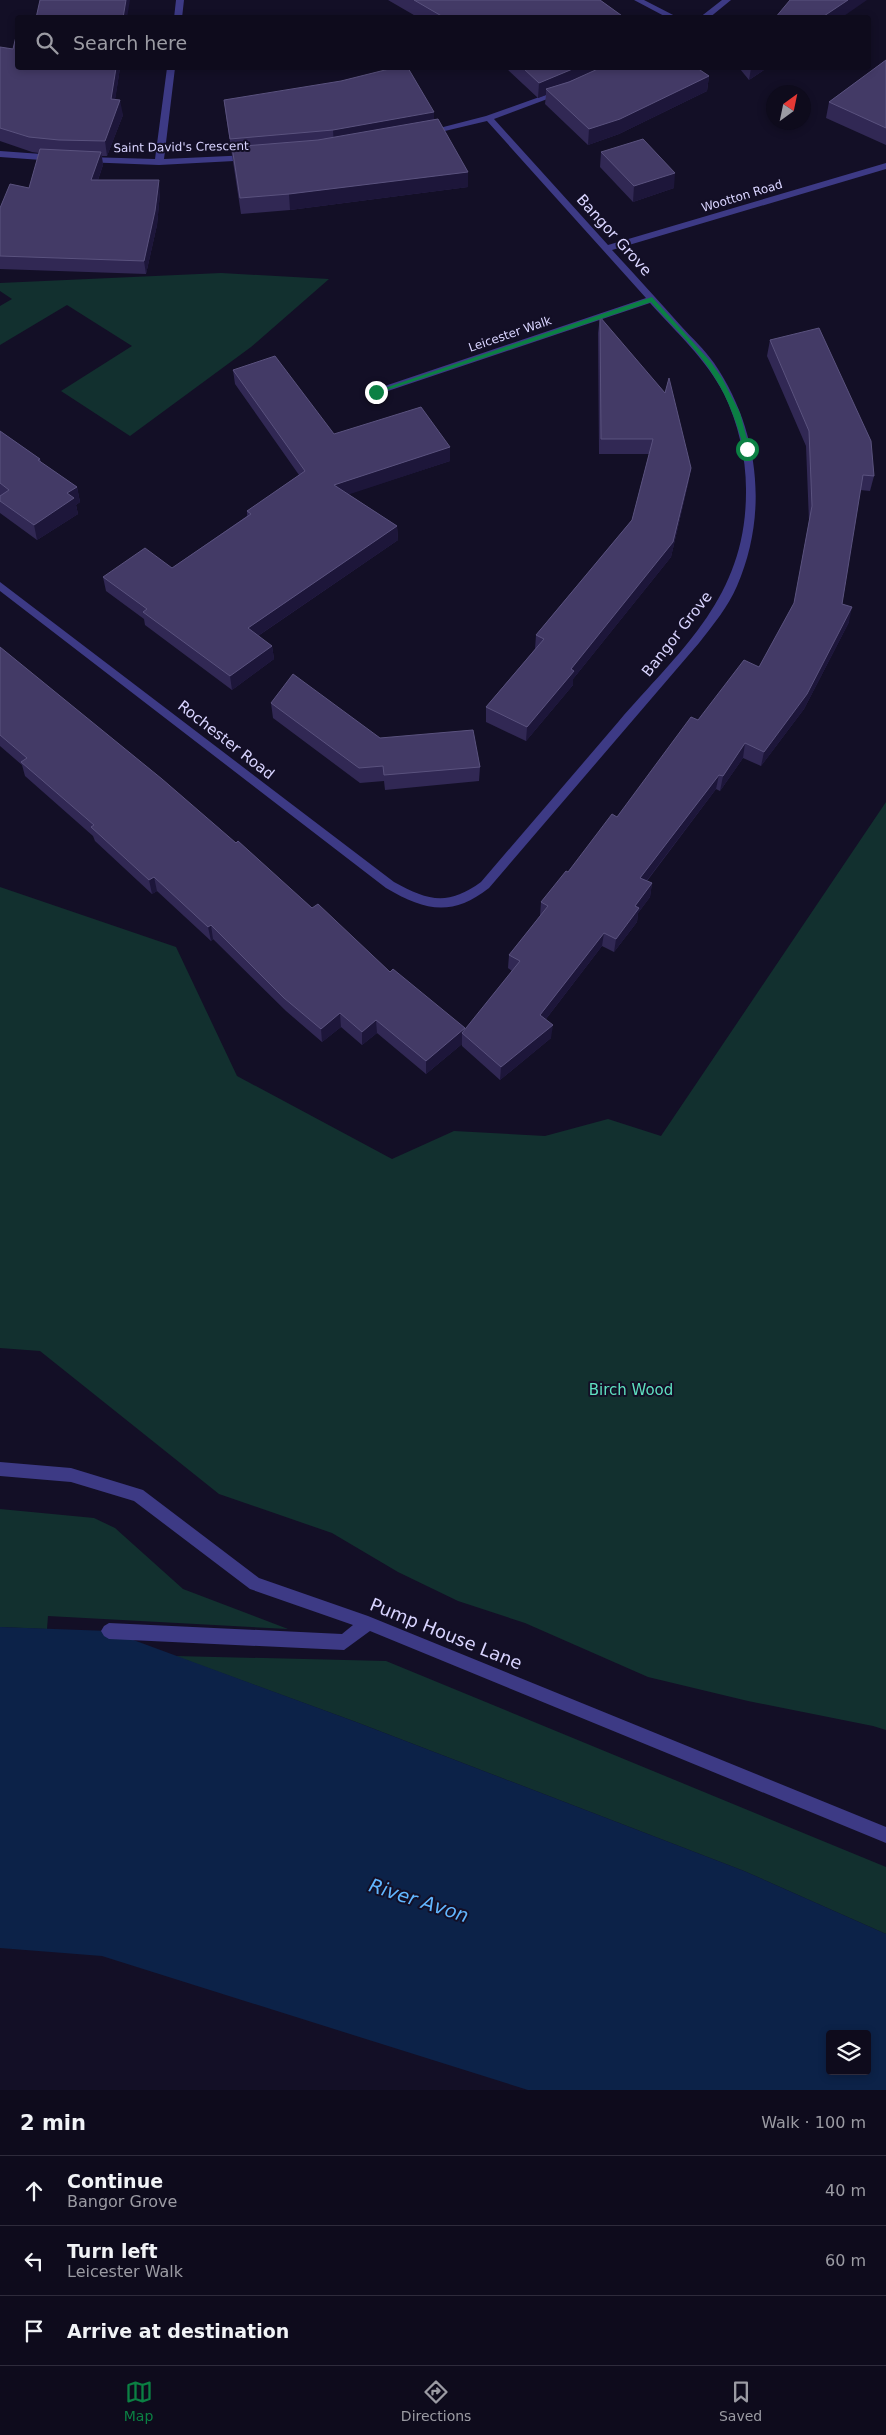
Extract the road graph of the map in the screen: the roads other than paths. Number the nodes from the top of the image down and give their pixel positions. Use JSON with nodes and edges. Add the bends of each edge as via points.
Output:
{"nodes":[{"id":1,"x":180,"y":0,"type":"edge"},
{"id":2,"x":638,"y":0,"type":"edge"},
{"id":3,"x":727,"y":0,"type":"edge"},
{"id":4,"x":178,"y":15,"type":"edge"},
{"id":5,"x":669,"y":15,"type":"edge"},
{"id":6,"x":708,"y":15,"type":"edge"},
{"id":7,"x":171,"y":70,"type":"edge"},
{"id":8,"x":568,"y":90,"type":"edge"},
{"id":9,"x":489,"y":118,"type":"junction"},
{"id":10,"x":419,"y":134,"type":"edge"},
{"id":11,"x":0,"y":154,"type":"edge"},
{"id":12,"x":258,"y":157,"type":"edge"},
{"id":13,"x":63,"y":159,"type":"edge"},
{"id":14,"x":73,"y":159,"type":"edge"},
{"id":15,"x":159,"y":162,"type":"junction"},
{"id":16,"x":886,"y":166,"type":"edge"},
{"id":17,"x":605,"y":250,"type":"junction"},
{"id":18,"x":652,"y":299,"type":"junction"},
{"id":19,"x":376,"y":392,"type":"dead end"},
{"id":20,"x":0,"y":586,"type":"edge"},
{"id":21,"x":442,"y":904,"type":"joint"},
{"id":22,"x":0,"y":1469,"type":"edge"},
{"id":23,"x":368,"y":1623,"type":"junction"},
{"id":24,"x":108,"y":1631,"type":"dead end"},
{"id":25,"x":886,"y":1835,"type":"edge"}],
"edges":[{"from":1,"to":4,"type":"street"},
{"from":2,"to":5,"type":"street"},
{"from":3,"to":6,"type":"street"},
{"from":7,"to":15,"type":"street"},
{"from":8,"to":9,"type":"street"},
{"from":9,"to":10,"type":"street"},
{"from":9,"to":17,"type":"street","name":"Bangor Grove"},
{"from":11,"to":13,"type":"street"},
{"from":12,"to":15,"type":"street","name":"Saint David's Crescent"},
{"from":14,"to":15,"type":"street","name":"Saint David's Crescent"},
{"from":16,"to":17,"type":"street","name":"Wootton Road"},
{"from":17,"to":18,"type":"street","name":"Bangor Grove"},
{"from":18,"to":19,"type":"street","name":"Leicester Walk"},
{"from":18,"to":21,"type":"street","name":"Bangor Grove","via":[[709,363],[729,394],[743,432],[749,466],[750,503],[748,534],[739,568],[717,611],[670,670],[484,885],[462,900]]},
{"from":20,"to":21,"type":"street","name":"Rochester Road","via":[[390,885],[415,899]]},
{"from":22,"to":23,"type":"street","name":"Pump House Lane","via":[[71,1476],[138,1495],[255,1584]]},
{"from":23,"to":24,"type":"street","via":[[344,1642]]},
{"from":23,"to":25,"type":"street","name":"Pump House Lane"}]}
